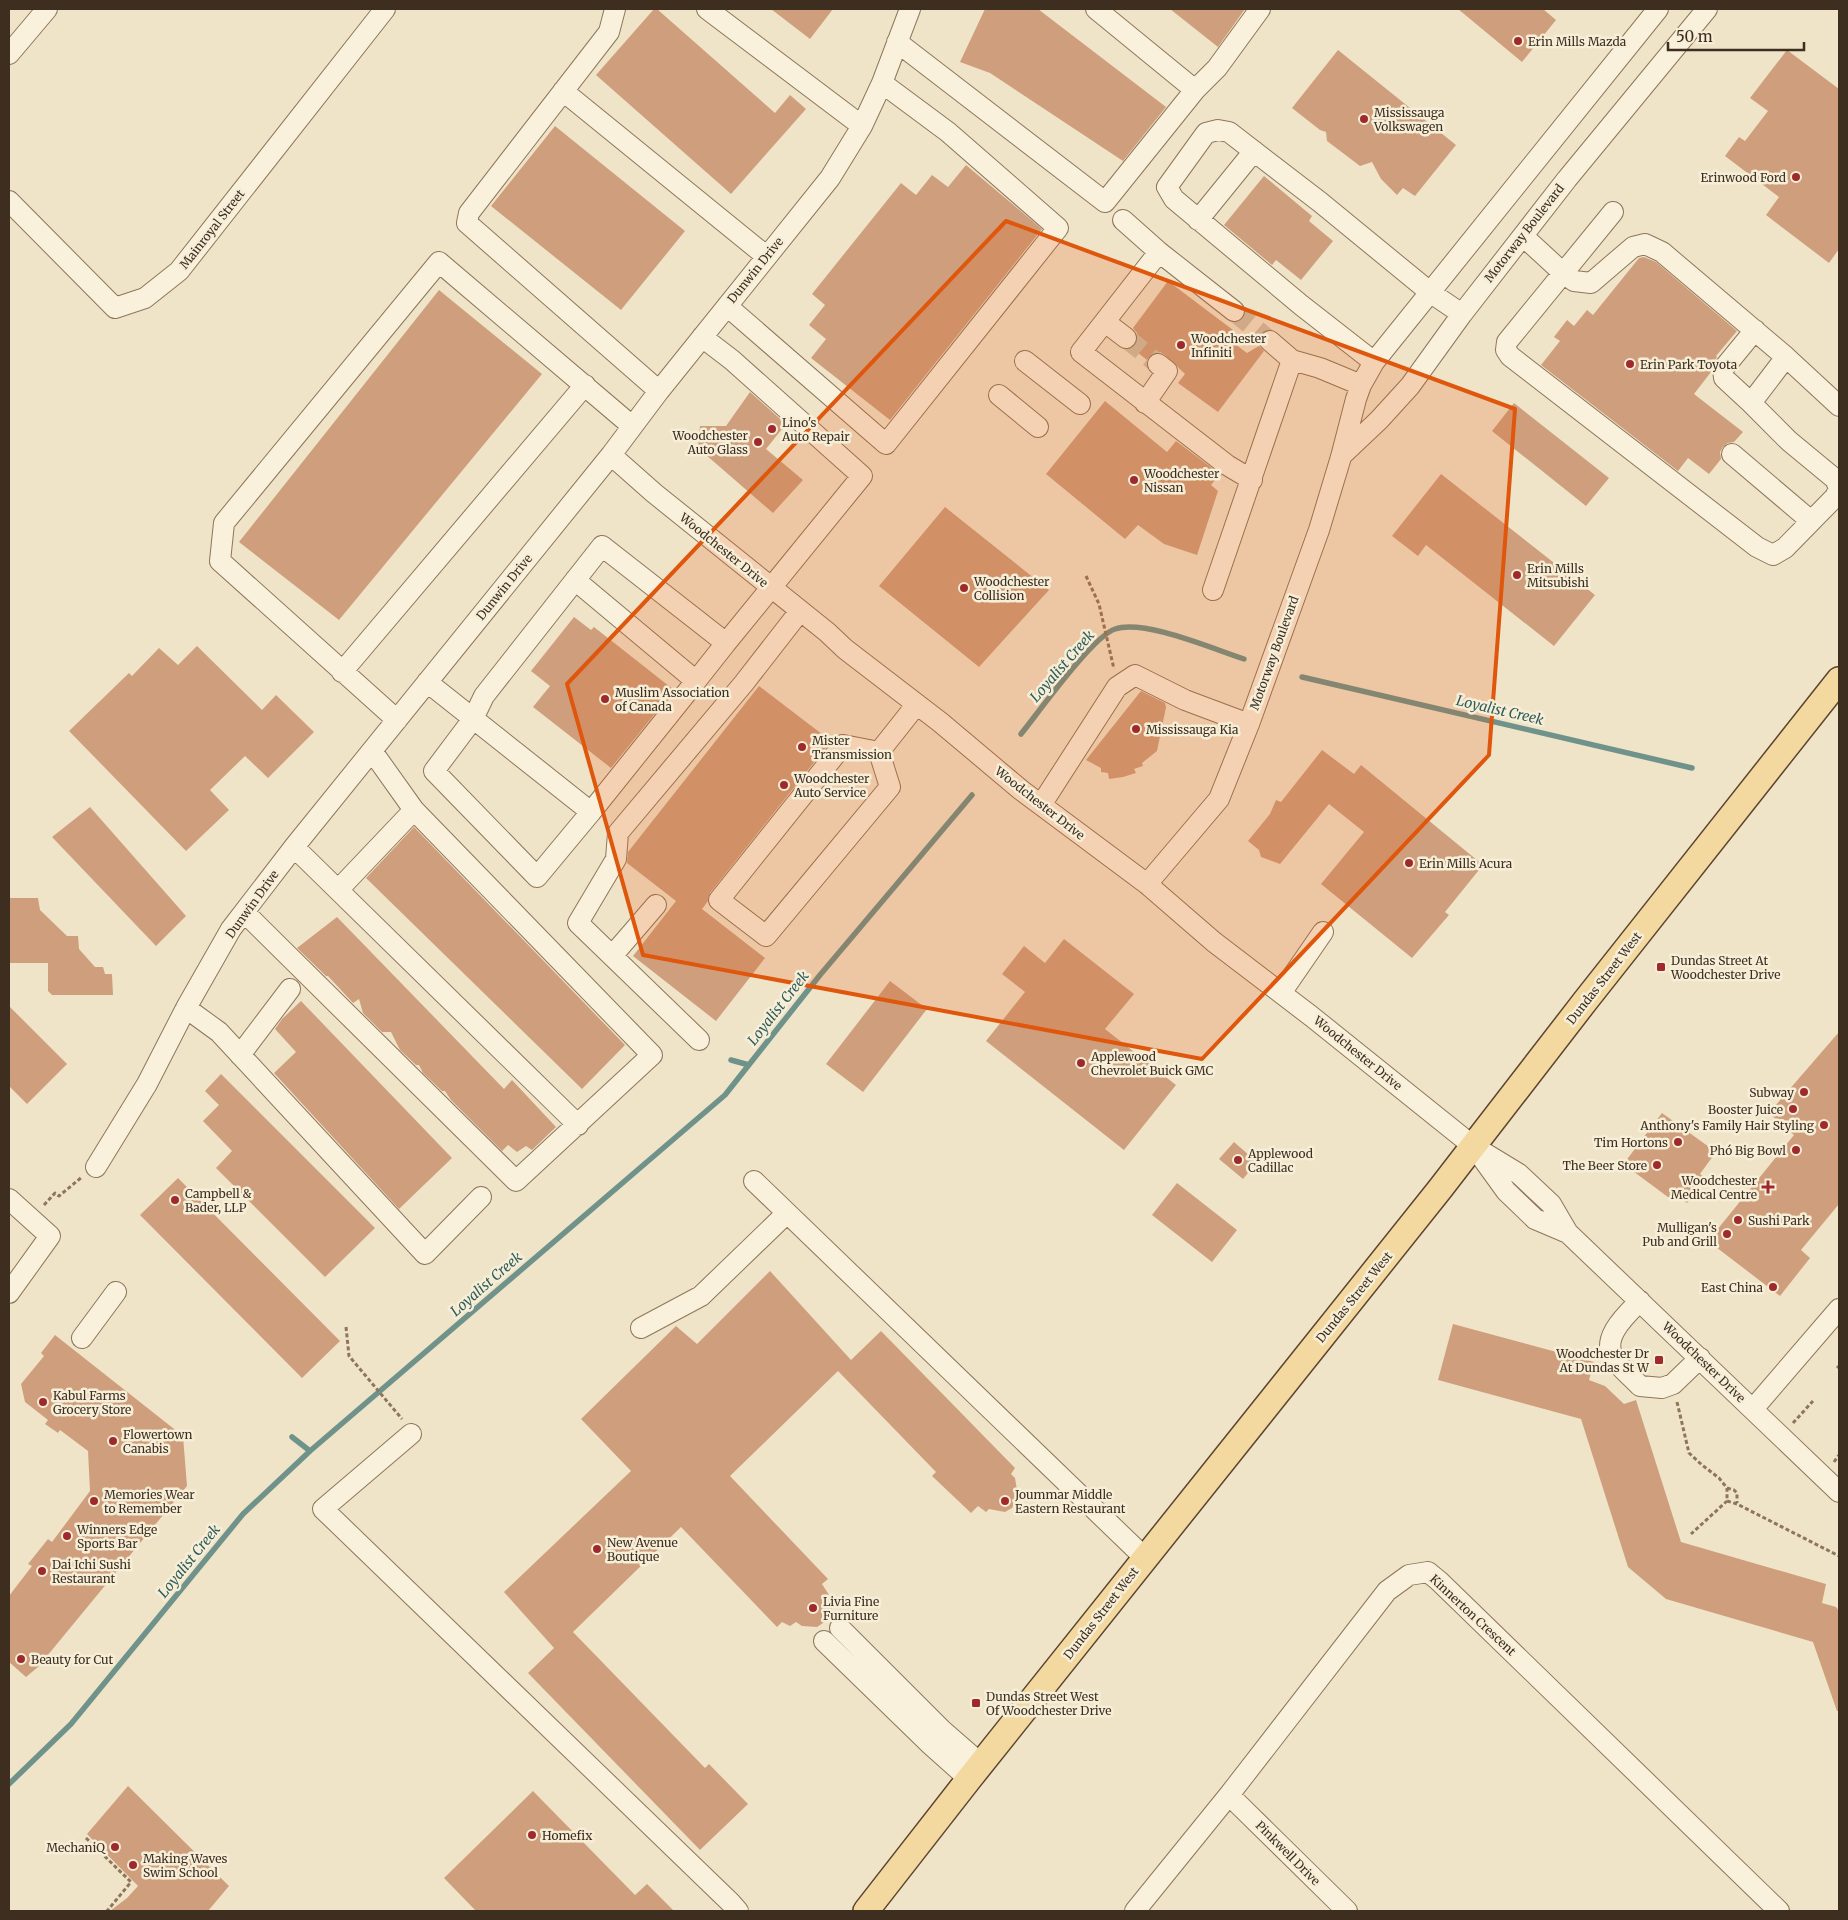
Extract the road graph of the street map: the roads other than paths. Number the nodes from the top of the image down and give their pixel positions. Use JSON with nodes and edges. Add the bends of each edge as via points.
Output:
{"nodes":[{"id":1,"x":47,"y":9,"type":"edge"},
{"id":2,"x":385,"y":9,"type":"edge"},
{"id":3,"x":615,"y":9,"type":"edge"},
{"id":4,"x":707,"y":9,"type":"edge"},
{"id":5,"x":910,"y":9,"type":"edge"},
{"id":6,"x":1096,"y":9,"type":"edge"},
{"id":7,"x":1260,"y":9,"type":"edge"},
{"id":8,"x":1658,"y":9,"type":"edge"},
{"id":9,"x":1707,"y":9,"type":"edge"},
{"id":10,"x":897,"y":42,"type":"junction"},
{"id":11,"x":9,"y":54,"type":"edge"},
{"id":12,"x":882,"y":83,"type":"junction"},
{"id":13,"x":1195,"y":90,"type":"junction"},
{"id":14,"x":563,"y":91,"type":"junction"},
{"id":15,"x":862,"y":126,"type":"junction"},
{"id":16,"x":1254,"y":151,"type":"junction"},
{"id":17,"x":9,"y":200,"type":"edge"},
{"id":18,"x":1613,"y":212,"type":"dead end"},
{"id":19,"x":1123,"y":220,"type":"dead end"},
{"id":20,"x":1198,"y":220,"type":"junction"},
{"id":21,"x":1523,"y":236,"type":"junction"},
{"id":22,"x":1159,"y":252,"type":"junction"},
{"id":23,"x":766,"y":256,"type":"junction"},
{"id":24,"x":1562,"y":272,"type":"junction"},
{"id":25,"x":1431,"y":293,"type":"junction"},
{"id":26,"x":727,"y":306,"type":"junction"},
{"id":27,"x":1234,"y":311,"type":"tunnel mouth"},
{"id":28,"x":1462,"y":314,"type":"junction"},
{"id":29,"x":1105,"y":322,"type":"junction"},
{"id":30,"x":1754,"y":330,"type":"junction"},
{"id":31,"x":702,"y":337,"type":"junction"},
{"id":32,"x":1126,"y":338,"type":"tunnel mouth"},
{"id":33,"x":1270,"y":341,"type":"tunnel mouth"},
{"id":34,"x":1786,"y":357,"type":"junction"},
{"id":35,"x":1292,"y":360,"type":"junction"},
{"id":36,"x":1025,"y":361,"type":"dead end"},
{"id":37,"x":1374,"y":362,"type":"junction"},
{"id":38,"x":1158,"y":364,"type":"dead end"},
{"id":39,"x":585,"y":385,"type":"junction"},
{"id":40,"x":1361,"y":385,"type":"junction"},
{"id":41,"x":659,"y":391,"type":"junction"},
{"id":42,"x":1000,"y":395,"type":"dead end"},
{"id":43,"x":1144,"y":403,"type":"junction"},
{"id":44,"x":1751,"y":403,"type":"junction"},
{"id":45,"x":1080,"y":404,"type":"dead end"},
{"id":46,"x":1839,"y":406,"type":"edge"},
{"id":47,"x":632,"y":426,"type":"junction"},
{"id":48,"x":1038,"y":427,"type":"dead end"},
{"id":49,"x":1732,"y":454,"type":"dead end"},
{"id":50,"x":611,"y":455,"type":"junction"},
{"id":51,"x":1341,"y":457,"type":"junction"},
{"id":52,"x":1252,"y":480,"type":"junction"},
{"id":53,"x":1811,"y":521,"type":"junction"},
{"id":54,"x":575,"y":580,"type":"junction"},
{"id":55,"x":771,"y":589,"type":"junction"},
{"id":56,"x":1213,"y":590,"type":"dead end"},
{"id":57,"x":800,"y":611,"type":"junction"},
{"id":58,"x":726,"y":643,"type":"junction"},
{"id":59,"x":342,"y":672,"type":"junction"},
{"id":60,"x":696,"y":680,"type":"junction"},
{"id":61,"x":1839,"y":680,"type":"edge"},
{"id":62,"x":427,"y":682,"type":"junction"},
{"id":63,"x":917,"y":704,"type":"junction"},
{"id":64,"x":473,"y":719,"type":"junction"},
{"id":65,"x":397,"y":720,"type":"junction"},
{"id":66,"x":1249,"y":724,"type":"junction"},
{"id":67,"x":372,"y":751,"type":"junction"},
{"id":68,"x":879,"y":752,"type":"junction"},
{"id":69,"x":1041,"y":805,"type":"junction"},
{"id":70,"x":414,"y":810,"type":"junction"},
{"id":71,"x":591,"y":812,"type":"junction"},
{"id":72,"x":294,"y":847,"type":"junction"},
{"id":73,"x":1147,"y":884,"type":"junction"},
{"id":74,"x":338,"y":890,"type":"junction"},
{"id":75,"x":656,"y":905,"type":"dead end"},
{"id":76,"x":244,"y":912,"type":"junction"},
{"id":77,"x":1323,"y":932,"type":"dead end"},
{"id":78,"x":612,"y":956,"type":"junction"},
{"id":79,"x":290,"y":989,"type":"dead end"},
{"id":80,"x":1282,"y":993,"type":"junction"},
{"id":81,"x":186,"y":1008,"type":"junction"},
{"id":82,"x":699,"y":1040,"type":"dead end"},
{"id":83,"x":240,"y":1054,"type":"junction"},
{"id":84,"x":578,"y":1125,"type":"junction"},
{"id":85,"x":1473,"y":1146,"type":"junction"},
{"id":86,"x":96,"y":1167,"type":"road end"},
{"id":87,"x":754,"y":1181,"type":"dead end"},
{"id":88,"x":481,"y":1197,"type":"dead end"},
{"id":89,"x":9,"y":1199,"type":"edge"},
{"id":90,"x":787,"y":1214,"type":"junction"},
{"id":91,"x":116,"y":1292,"type":"dead end"},
{"id":92,"x":9,"y":1293,"type":"edge"},
{"id":93,"x":1640,"y":1301,"type":"junction"},
{"id":94,"x":1839,"y":1309,"type":"edge"},
{"id":95,"x":641,"y":1328,"type":"dead end"},
{"id":96,"x":82,"y":1338,"type":"dead end"},
{"id":97,"x":1700,"y":1358,"type":"junction"},
{"id":98,"x":1753,"y":1409,"type":"junction"},
{"id":99,"x":408,"y":1429,"type":"road end"},
{"id":100,"x":1839,"y":1492,"type":"edge"},
{"id":101,"x":1145,"y":1558,"type":"junction"},
{"id":102,"x":840,"y":1628,"type":"dead end"},
{"id":103,"x":824,"y":1641,"type":"dead end"},
{"id":104,"x":975,"y":1772,"type":"junction"},
{"id":105,"x":1229,"y":1795,"type":"junction"},
{"id":106,"x":738,"y":1911,"type":"edge"},
{"id":107,"x":866,"y":1911,"type":"edge"},
{"id":108,"x":1136,"y":1911,"type":"edge"},
{"id":109,"x":1347,"y":1911,"type":"edge"},
{"id":110,"x":1779,"y":1911,"type":"edge"}],
"edges":[{"from":1,"to":11,"type":"street"},
{"from":2,"to":17,"type":"street","name":"Mainroyal Street","via":[[179,271],[145,298],[115,308]]},
{"from":3,"to":14,"type":"street","via":[[609,32]]},
{"from":4,"to":15,"type":"street"},
{"from":5,"to":10,"type":"street","name":"Dunwin Drive"},
{"from":6,"to":13,"type":"street"},
{"from":7,"to":13,"type":"street","via":[[1217,68]]},
{"from":8,"to":25,"type":"street","name":"Motorway Boulevard"},
{"from":9,"to":21,"type":"street","name":"Motorway Boulevard"},
{"from":10,"to":12,"type":"street","name":"Dunwin Drive"},
{"from":10,"to":13,"type":"street","via":[[1105,202]]},
{"from":12,"to":15,"type":"street","name":"Dunwin Drive"},
{"from":12,"to":26,"type":"street","via":[[948,132],[1058,228],[886,444]]},
{"from":14,"to":23,"type":"street"},
{"from":14,"to":41,"type":"street","via":[[469,213],[467,222]]},
{"from":15,"to":23,"type":"street","name":"Dunwin Drive","via":[[830,178]]},
{"from":16,"to":20,"type":"street"},
{"from":16,"to":20,"type":"street","via":[[1229,132],[1206,133],[1167,187],[1174,199]]},
{"from":16,"to":25,"type":"street"},
{"from":18,"to":24,"type":"street"},
{"from":19,"to":22,"type":"street"},
{"from":20,"to":37,"type":"street"},
{"from":21,"to":24,"type":"street"},
{"from":21,"to":28,"type":"street","name":"Motorway Boulevard"},
{"from":22,"to":27,"type":"street"},
{"from":22,"to":29,"type":"street"},
{"from":23,"to":26,"type":"street","name":"Dunwin Drive"},
{"from":24,"to":30,"type":"street","via":[[1574,280],[1591,283],[1633,247],[1645,244],[1662,252]]},
{"from":24,"to":53,"type":"street","via":[[1508,342],[1506,350],[1510,356],[1757,547],[1772,555],[1785,548]]},
{"from":25,"to":28,"type":"street"},
{"from":25,"to":37,"type":"street","name":"Motorway Boulevard"},
{"from":26,"to":31,"type":"street","name":"Dunwin Drive"},
{"from":28,"to":51,"type":"street","name":"Motorway Boulevard","via":[[1410,386]]},
{"from":29,"to":32,"type":"street"},
{"from":29,"to":43,"type":"street","via":[[1080,352]]},
{"from":30,"to":34,"type":"street"},
{"from":30,"to":44,"type":"street","via":[[1723,369],[1724,378]]},
{"from":31,"to":41,"type":"street","name":"Dunwin Drive"},
{"from":31,"to":55,"type":"street","via":[[862,476]]},
{"from":33,"to":35,"type":"street"},
{"from":34,"to":44,"type":"street"},
{"from":34,"to":46,"type":"street"},
{"from":35,"to":40,"type":"street"},
{"from":35,"to":52,"type":"street"},
{"from":36,"to":45,"type":"street"},
{"from":37,"to":40,"type":"street","name":"Motorway Boulevard"},
{"from":38,"to":43,"type":"street","via":[[1167,372]]},
{"from":39,"to":47,"type":"street"},
{"from":39,"to":59,"type":"street"},
{"from":39,"to":59,"type":"street","via":[[439,262],[224,523],[220,561]]},
{"from":40,"to":51,"type":"street","name":"Motorway Boulevard"},
{"from":41,"to":47,"type":"street","name":"Dunwin Drive"},
{"from":42,"to":48,"type":"street"},
{"from":43,"to":52,"type":"street"},
{"from":44,"to":53,"type":"street","via":[[1834,479],[1838,488],[1835,497]]},
{"from":47,"to":50,"type":"street","name":"Dunwin Drive"},
{"from":49,"to":53,"type":"street"},
{"from":50,"to":55,"type":"street","name":"Woodchester Drive"},
{"from":50,"to":62,"type":"street","name":"Dunwin Drive"},
{"from":51,"to":66,"type":"street","name":"Motorway Boulevard","via":[[1319,530]]},
{"from":52,"to":56,"type":"street"},
{"from":54,"to":58,"type":"street","via":[[602,546]]},
{"from":54,"to":60,"type":"street"},
{"from":54,"to":64,"type":"street","via":[[484,696]]},
{"from":55,"to":57,"type":"street","name":"Woodchester Drive"},
{"from":55,"to":58,"type":"street"},
{"from":57,"to":63,"type":"street","name":"Woodchester Drive"},
{"from":57,"to":78,"type":"street","via":[[618,833],[616,859],[578,924]]},
{"from":58,"to":60,"type":"street"},
{"from":59,"to":65,"type":"street"},
{"from":60,"to":71,"type":"street"},
{"from":61,"to":85,"type":"main road","name":"Dundas Street West"},
{"from":62,"to":64,"type":"street"},
{"from":62,"to":65,"type":"street","name":"Dunwin Drive"},
{"from":63,"to":68,"type":"street"},
{"from":63,"to":69,"type":"street","name":"Woodchester Drive"},
{"from":64,"to":71,"type":"street"},
{"from":64,"to":71,"type":"street","via":[[434,771],[537,877]]},
{"from":65,"to":67,"type":"street","name":"Dunwin Drive"},
{"from":66,"to":69,"type":"street","via":[[1185,700],[1135,675],[1117,688]]},
{"from":66,"to":73,"type":"street","name":"Motorway Boulevard","via":[[1219,799]]},
{"from":67,"to":70,"type":"street"},
{"from":67,"to":72,"type":"street","name":"Dunwin Drive"},
{"from":68,"to":68,"type":"street","via":[[890,787],[766,936],[719,900],[843,745]]},
{"from":69,"to":73,"type":"street","name":"Woodchester Drive"},
{"from":70,"to":74,"type":"street"},
{"from":70,"to":84,"type":"street","via":[[652,1054]]},
{"from":72,"to":74,"type":"street"},
{"from":72,"to":76,"type":"street","name":"Dunwin Drive"},
{"from":73,"to":80,"type":"street","name":"Woodchester Drive","via":[[1214,942]]},
{"from":74,"to":84,"type":"street"},
{"from":75,"to":78,"type":"street"},
{"from":76,"to":81,"type":"street","name":"Dunwin Drive"},
{"from":76,"to":84,"type":"street","via":[[516,1182]]},
{"from":77,"to":80,"type":"street"},
{"from":78,"to":82,"type":"street"},
{"from":79,"to":83,"type":"street"},
{"from":80,"to":85,"type":"street","name":"Woodchester Drive"},
{"from":81,"to":83,"type":"street","via":[[219,1032]]},
{"from":81,"to":86,"type":"street","name":"Dunwin Drive","via":[[147,1084]]},
{"from":83,"to":88,"type":"street","via":[[425,1254]]},
{"from":85,"to":93,"type":"street","name":"Woodchester Drive","via":[[1519,1174],[1551,1204],[1568,1233]]},
{"from":85,"to":101,"type":"main road","name":"Dundas Street West"},
{"from":87,"to":90,"type":"street"},
{"from":89,"to":92,"type":"street","via":[[50,1236]]},
{"from":90,"to":95,"type":"street","via":[[701,1296]]},
{"from":90,"to":101,"type":"street"},
{"from":91,"to":96,"type":"street"},
{"from":93,"to":97,"type":"street","name":"Woodchester Drive"},
{"from":93,"to":97,"type":"street","via":[[1621,1321],[1610,1343],[1614,1359],[1640,1386],[1662,1388],[1673,1384]]},
{"from":94,"to":98,"type":"street"},
{"from":97,"to":98,"type":"street","name":"Woodchester Drive"},
{"from":98,"to":100,"type":"street","name":"Woodchester Drive"},
{"from":99,"to":106,"type":"street","via":[[323,1509]]},
{"from":101,"to":104,"type":"main road","name":"Dundas Street West"},
{"from":102,"to":104,"type":"street","via":[[942,1730]]},
{"from":103,"to":104,"type":"street","via":[[931,1745]]},
{"from":104,"to":107,"type":"main road","name":"Dundas Street West"},
{"from":105,"to":108,"type":"street","name":"Kinnerton Crescent"},
{"from":105,"to":109,"type":"street","name":"Pinkwell Drive"},
{"from":105,"to":110,"type":"street","name":"Kinnerton Crescent","via":[[1387,1590],[1409,1574],[1428,1572]]}]}
